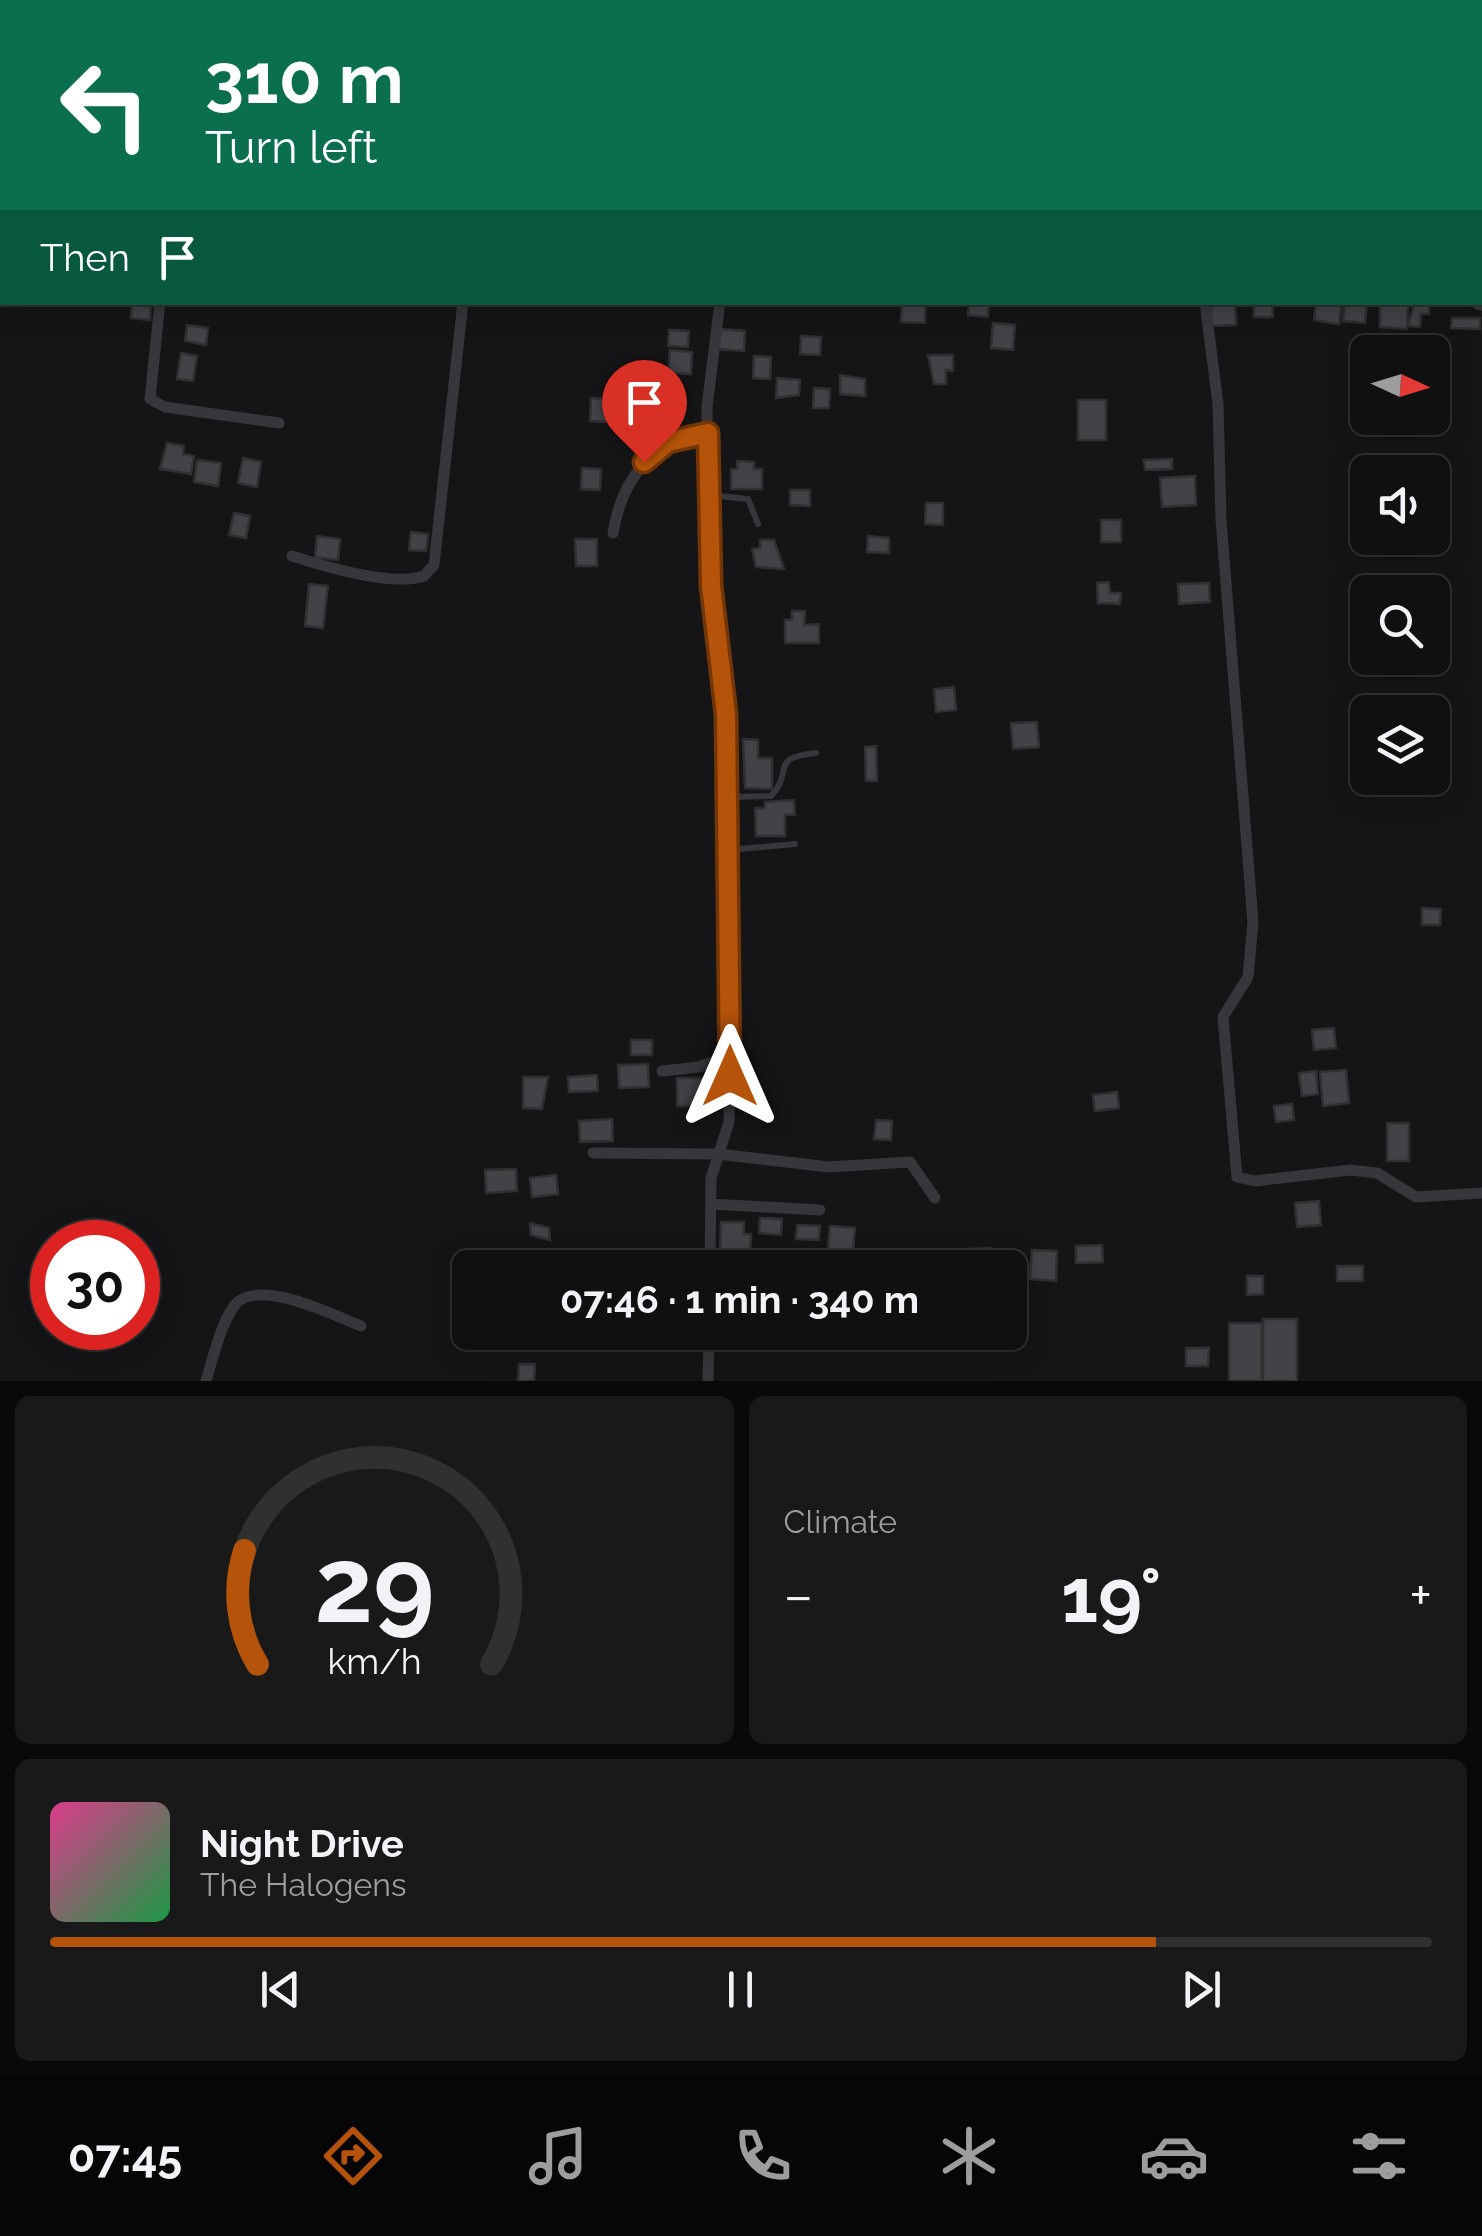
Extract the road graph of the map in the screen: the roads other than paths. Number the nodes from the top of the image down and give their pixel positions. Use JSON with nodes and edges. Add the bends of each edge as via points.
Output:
{"nodes":[{"id":1,"x":160,"y":305,"type":"edge"},
{"id":2,"x":464,"y":305,"type":"edge"},
{"id":3,"x":720,"y":305,"type":"edge"},
{"id":4,"x":1204,"y":305,"type":"edge"},
{"id":5,"x":279,"y":423,"type":"dead end"},
{"id":6,"x":708,"y":433,"type":"junction"},
{"id":7,"x":708,"y":495,"type":"junction"},
{"id":8,"x":758,"y":524,"type":"dead end"},
{"id":9,"x":613,"y":533,"type":"dead end"},
{"id":10,"x":292,"y":556,"type":"dead end"},
{"id":11,"x":816,"y":753,"type":"dead end"},
{"id":12,"x":728,"y":798,"type":"junction"},
{"id":13,"x":795,"y":844,"type":"dead end"},
{"id":14,"x":728,"y":850,"type":"junction"},
{"id":15,"x":730,"y":1055,"type":"junction"},
{"id":16,"x":662,"y":1071,"type":"dead end"},
{"id":17,"x":593,"y":1153,"type":"dead end"},
{"id":18,"x":718,"y":1154,"type":"junction"},
{"id":19,"x":1482,"y":1193,"type":"edge"},
{"id":20,"x":935,"y":1198,"type":"dead end"},
{"id":21,"x":711,"y":1204,"type":"junction"},
{"id":22,"x":820,"y":1210,"type":"dead end"},
{"id":23,"x":710,"y":1250,"type":"edge"},
{"id":24,"x":361,"y":1326,"type":"dead end"},
{"id":25,"x":709,"y":1350,"type":"edge"},
{"id":26,"x":206,"y":1381,"type":"edge"},
{"id":27,"x":708,"y":1381,"type":"edge"}],
"edges":[{"from":1,"to":5,"type":"street","via":[[150,399],[165,407]]},
{"from":2,"to":10,"type":"street","via":[[434,564],[418,579],[336,570]]},
{"from":3,"to":6,"type":"street"},
{"from":4,"to":19,"type":"street","via":[[1218,404],[1253,922],[1248,977],[1223,1017],[1237,1176],[1350,1170],[1386,1177],[1416,1198]]},
{"from":6,"to":7,"type":"street"},
{"from":6,"to":9,"type":"street","via":[[668,442],[644,462],[624,489]]},
{"from":7,"to":8,"type":"lane","via":[[748,499]]},
{"from":7,"to":12,"type":"street"},
{"from":11,"to":12,"type":"lane","via":[[790,756],[771,796]]},
{"from":12,"to":14,"type":"street"},
{"from":13,"to":14,"type":"lane"},
{"from":14,"to":15,"type":"street"},
{"from":15,"to":16,"type":"street"},
{"from":15,"to":18,"type":"street","via":[[729,1122]]},
{"from":17,"to":18,"type":"street"},
{"from":18,"to":20,"type":"street","via":[[830,1167],[910,1162]]},
{"from":18,"to":21,"type":"street"},
{"from":21,"to":22,"type":"street"},
{"from":21,"to":23,"type":"street"},
{"from":24,"to":26,"type":"street","via":[[264,1293],[245,1296],[234,1306]]},
{"from":25,"to":27,"type":"street"}]}
